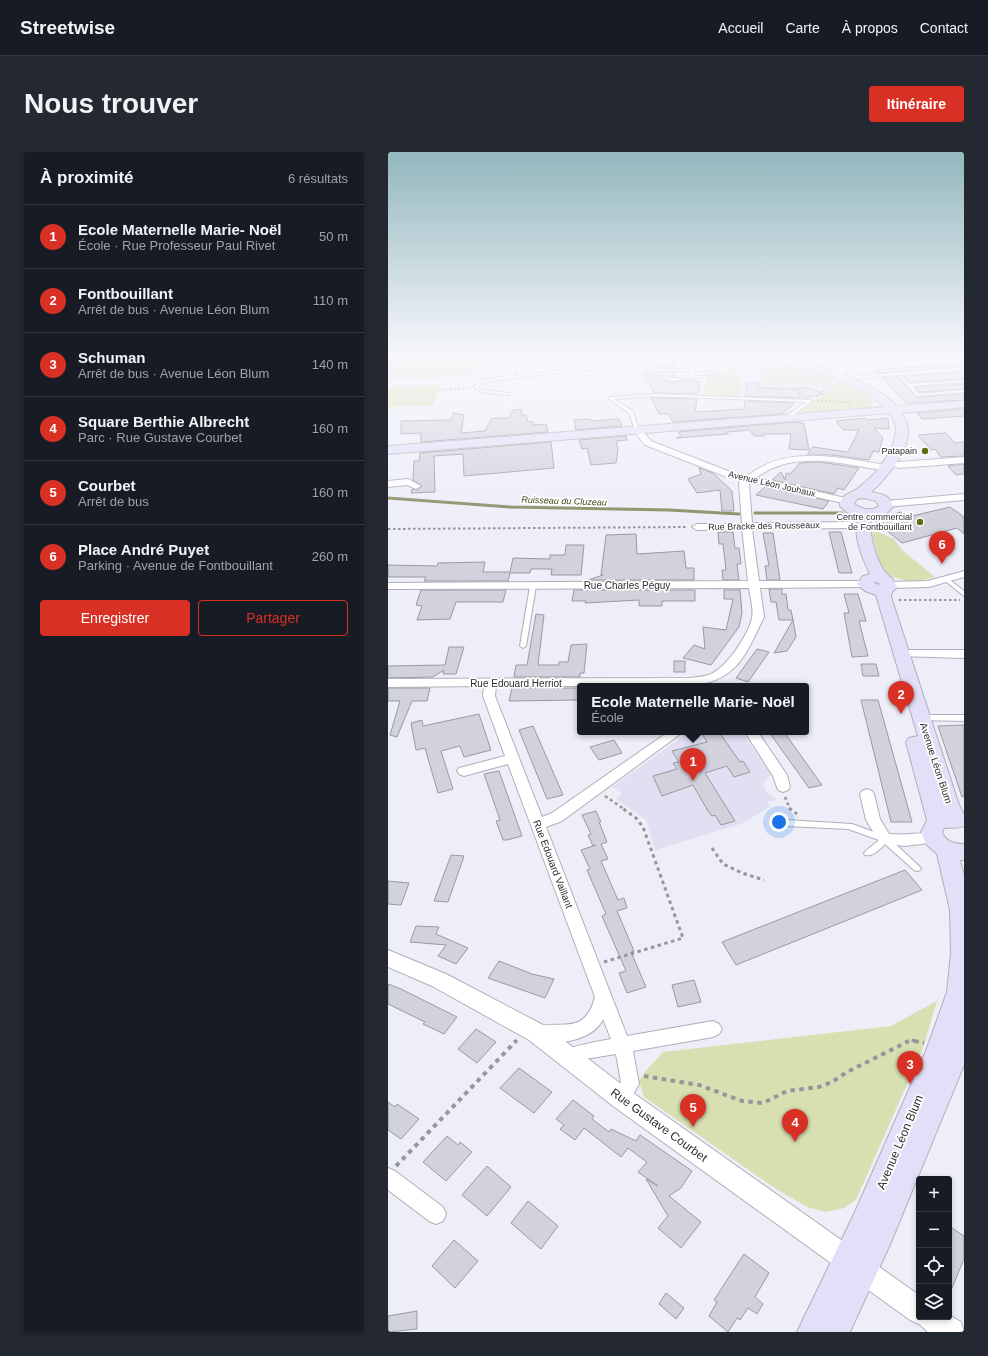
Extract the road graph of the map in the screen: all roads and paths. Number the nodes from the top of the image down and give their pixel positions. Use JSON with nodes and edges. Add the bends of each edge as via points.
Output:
{"nodes":[{"id":1,"x":630,"y":411,"type":"edge"},
{"id":2,"x":796,"y":411,"type":"edge"},
{"id":3,"x":854,"y":411,"type":"edge"},
{"id":4,"x":893,"y":411,"type":"edge"},
{"id":5,"x":793,"y":417,"type":"junction"},
{"id":6,"x":637,"y":430,"type":"junction"},
{"id":7,"x":388,"y":450,"type":"edge"},
{"id":8,"x":964,"y":460,"type":"edge"},
{"id":9,"x":888,"y":466,"type":"junction"},
{"id":10,"x":748,"y":479,"type":"junction"},
{"id":11,"x":388,"y":484,"type":"edge"},
{"id":12,"x":416,"y":486,"type":"dead end"},
{"id":13,"x":964,"y":497,"type":"edge"},
{"id":14,"x":864,"y":498,"type":"junction"},
{"id":15,"x":944,"y":500,"type":"junction"},
{"id":16,"x":964,"y":504,"type":"edge"},
{"id":17,"x":874,"y":513,"type":"junction"},
{"id":18,"x":855,"y":525,"type":"junction"},
{"id":19,"x":697,"y":527,"type":"joint"},
{"id":20,"x":747,"y":527,"type":"junction"},
{"id":21,"x":388,"y":529,"type":"edge"},
{"id":22,"x":964,"y":574,"type":"edge"},
{"id":23,"x":946,"y":579,"type":"junction"},
{"id":24,"x":756,"y":585,"type":"junction"},
{"id":25,"x":388,"y":586,"type":"edge"},
{"id":26,"x":533,"y":586,"type":"junction"},
{"id":27,"x":878,"y":586,"type":"junction"},
{"id":28,"x":964,"y":594,"type":"edge"},
{"id":29,"x":964,"y":600,"type":"edge"},
{"id":30,"x":523,"y":646,"type":"dead end"},
{"id":31,"x":901,"y":654,"type":"junction"},
{"id":32,"x":964,"y":654,"type":"edge"},
{"id":33,"x":716,"y":682,"type":"edge"},
{"id":34,"x":388,"y":683,"type":"edge"},
{"id":35,"x":490,"y":683,"type":"junction"},
{"id":36,"x":921,"y":718,"type":"junction"},
{"id":37,"x":964,"y":718,"type":"edge"},
{"id":38,"x":673,"y":735,"type":"edge"},
{"id":39,"x":753,"y":735,"type":"edge"},
{"id":40,"x":513,"y":758,"type":"junction"},
{"id":41,"x":464,"y":770,"type":"dead end"},
{"id":42,"x":783,"y":787,"type":"joint"},
{"id":43,"x":596,"y":790,"type":"junction"},
{"id":44,"x":867,"y":794,"type":"dead end"},
{"id":45,"x":786,"y":823,"type":"dead end"},
{"id":46,"x":799,"y":824,"type":"junction"},
{"id":47,"x":538,"y":825,"type":"junction"},
{"id":48,"x":950,"y":834,"type":"edge"},
{"id":49,"x":885,"y":838,"type":"junction"},
{"id":50,"x":712,"y":848,"type":"dead end"},
{"id":51,"x":868,"y":853,"type":"dead end"},
{"id":52,"x":917,"y":868,"type":"dead end"},
{"id":53,"x":764,"y":880,"type":"dead end"},
{"id":54,"x":388,"y":958,"type":"edge"},
{"id":55,"x":592,"y":966,"type":"junction"},
{"id":56,"x":961,"y":992,"type":"edge"},
{"id":57,"x":604,"y":995,"type":"junction"},
{"id":58,"x":964,"y":1027,"type":"edge"},
{"id":59,"x":712,"y":1029,"type":"dead end"},
{"id":60,"x":533,"y":1031,"type":"junction"},
{"id":61,"x":622,"y":1044,"type":"junction"},
{"id":62,"x":939,"y":1051,"type":"junction"},
{"id":63,"x":568,"y":1057,"type":"junction"},
{"id":64,"x":629,"y":1074,"type":"junction"},
{"id":65,"x":621,"y":1098,"type":"junction"},
{"id":66,"x":390,"y":1174,"type":"edge"},
{"id":67,"x":436,"y":1214,"type":"dead end"},
{"id":68,"x":854,"y":1265,"type":"junction"},
{"id":69,"x":916,"y":1309,"type":"edge"},
{"id":70,"x":933,"y":1320,"type":"edge"},
{"id":71,"x":813,"y":1332,"type":"edge"},
{"id":72,"x":834,"y":1332,"type":"edge"},
{"id":73,"x":951,"y":1332,"type":"edge"}],
"edges":[{"from":1,"to":6,"type":"lane"},
{"from":2,"to":5,"type":"lane","via":[[791,415]]},
{"from":3,"to":5,"type":"main road"},
{"from":4,"to":9,"type":"main road","name":"Avenue Léon Blum","via":[[903,428],[901,440]]},
{"from":5,"to":6,"type":"main road"},
{"from":6,"to":7,"type":"main road"},
{"from":6,"to":10,"type":"street","name":"Avenue Léon Jouhaux","via":[[648,443],[730,475]]},
{"from":8,"to":9,"type":"street"},
{"from":9,"to":10,"type":"street","via":[[818,458],[794,458],[771,464]]},
{"from":9,"to":14,"type":"main road","name":"Avenue Léon Blum"},
{"from":10,"to":14,"type":"street","name":"Avenue Léon Jouhaux"},
{"from":10,"to":20,"type":"street","name":"Rue Edouard Herriot","via":[[743,486]]},
{"from":11,"to":12,"type":"street","via":[[408,482]]},
{"from":13,"to":15,"type":"street"},
{"from":14,"to":15,"type":"street","name":"Avenue Léon Jouhaux"},
{"from":14,"to":17,"type":"main road","via":[[861,513]]},
{"from":14,"to":17,"type":"main road","name":"Avenue Léon Blum","via":[[884,510]]},
{"from":14,"to":18,"type":"main road","name":"Avenue Léon Blum","via":[[853,514]]},
{"from":15,"to":16,"type":"street"},
{"from":17,"to":27,"type":"main road","name":"Avenue Léon Blum","via":[[862,522]]},
{"from":18,"to":20,"type":"street","name":"Rue Bracke des Rousseaux"},
{"from":18,"to":27,"type":"main road","name":"Avenue Léon Blum","via":[[868,574]]},
{"from":19,"to":20,"type":"street","name":"Rue Bracke des Rousseaux"},
{"from":19,"to":21,"type":"path"},
{"from":20,"to":24,"type":"street","name":"Rue Edouard Herriot"},
{"from":22,"to":23,"type":"street","name":"Rue Charles Péguy"},
{"from":23,"to":27,"type":"street","name":"Rue Charles Péguy","via":[[929,584]]},
{"from":23,"to":28,"type":"lane"},
{"from":24,"to":26,"type":"street","name":"Rue Charles Péguy"},
{"from":24,"to":27,"type":"street","name":"Rue Charles Péguy"},
{"from":24,"to":33,"type":"street","name":"Rue Edouard Herriot","via":[[758,617],[754,628]]},
{"from":25,"to":26,"type":"street","name":"Rue Charles Péguy"},
{"from":26,"to":30,"type":"lane"},
{"from":27,"to":29,"type":"path"},
{"from":27,"to":31,"type":"main road","name":"Avenue Léon Blum"},
{"from":27,"to":48,"type":"main road","name":"Avenue Léon Blum","via":[[902,690]]},
{"from":31,"to":32,"type":"street"},
{"from":31,"to":36,"type":"main road","name":"Avenue Léon Blum"},
{"from":33,"to":35,"type":"street","name":"Rue Edouard Herriot"},
{"from":34,"to":35,"type":"street","name":"Rue Edouard Herriot"},
{"from":35,"to":40,"type":"street","name":"Rue Edouard Vaillant","via":[[489,696]]},
{"from":36,"to":37,"type":"street"},
{"from":36,"to":48,"type":"main road","name":"Avenue Léon Blum","via":[[950,805]]},
{"from":38,"to":43,"type":"street"},
{"from":39,"to":42,"type":"street","via":[[780,775]]},
{"from":40,"to":41,"type":"street"},
{"from":40,"to":47,"type":"street","name":"Rue Edouard Vaillant"},
{"from":42,"to":46,"type":"path","via":[[790,810],[799,815]]},
{"from":43,"to":47,"type":"street","via":[[557,817]]},
{"from":43,"to":55,"type":"path","via":[[636,818],[643,826],[683,938]]},
{"from":44,"to":49,"type":"street","via":[[872,820]]},
{"from":45,"to":46,"type":"lane"},
{"from":46,"to":49,"type":"lane","via":[[849,826]]},
{"from":47,"to":55,"type":"street","name":"Rue Edouard Vaillant"},
{"from":48,"to":49,"type":"street","via":[[904,842]]},
{"from":48,"to":56,"type":"main road","name":"Avenue Léon Blum","via":[[961,910]]},
{"from":49,"to":51,"type":"lane"},
{"from":49,"to":52,"type":"lane"},
{"from":50,"to":53,"type":"path","via":[[723,864],[742,874]]},
{"from":54,"to":60,"type":"street","name":"Rue Gustave Courbet","via":[[439,980]]},
{"from":55,"to":57,"type":"street","name":"Rue Edouard Vaillant"},
{"from":56,"to":62,"type":"main road","name":"Avenue Léon Blum"},
{"from":57,"to":60,"type":"street","via":[[596,1019],[581,1029],[569,1034]]},
{"from":57,"to":61,"type":"street","name":"Rue Edouard Vaillant"},
{"from":58,"to":68,"type":"main road","name":"Avenue Léon Blum","via":[[952,1062]]},
{"from":59,"to":61,"type":"street"},
{"from":60,"to":63,"type":"street","name":"Rue Gustave Courbet"},
{"from":60,"to":66,"type":"path"},
{"from":61,"to":63,"type":"street"},
{"from":61,"to":64,"type":"street","name":"Rue Edouard Vaillant"},
{"from":62,"to":64,"type":"path","via":[[925,1043],[911,1040],[901,1043],[832,1082],[819,1087],[787,1091],[763,1103],[742,1101],[699,1085]]},
{"from":62,"to":68,"type":"main road","name":"Avenue Léon Blum","via":[[865,1222]]},
{"from":63,"to":65,"type":"street","name":"Rue Gustave Courbet"},
{"from":64,"to":65,"type":"street","via":[[630,1084]]},
{"from":65,"to":68,"type":"street","name":"Rue Gustave Courbet"},
{"from":66,"to":67,"type":"street"},
{"from":68,"to":69,"type":"street","name":"Rue Gustave Courbet"},
{"from":68,"to":71,"type":"main road","name":"Avenue Léon Blum"},
{"from":68,"to":72,"type":"main road","name":"Avenue Léon Blum"},
{"from":70,"to":73,"type":"street"}]}
